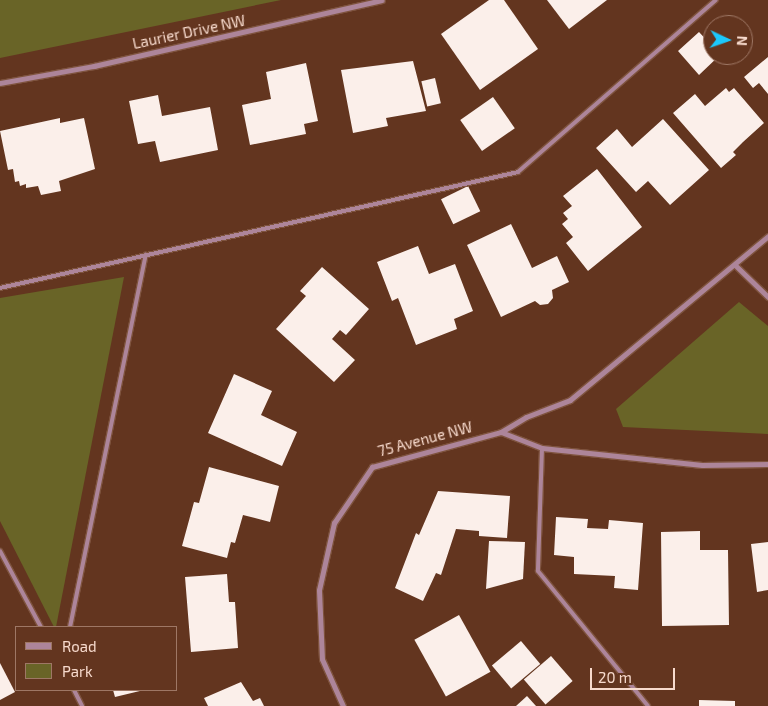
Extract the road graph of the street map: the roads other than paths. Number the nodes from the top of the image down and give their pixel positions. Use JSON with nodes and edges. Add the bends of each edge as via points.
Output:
{"nodes":[{"id":1,"x":382,"y":0,"type":"edge"},
{"id":2,"x":716,"y":0,"type":"edge"},
{"id":3,"x":0,"y":83,"type":"edge"},
{"id":4,"x":768,"y":236,"type":"edge"},
{"id":5,"x":146,"y":255,"type":"junction"},
{"id":6,"x":735,"y":265,"type":"junction"},
{"id":7,"x":0,"y":288,"type":"edge"},
{"id":8,"x":768,"y":298,"type":"edge"},
{"id":9,"x":501,"y":432,"type":"junction"},
{"id":10,"x":542,"y":448,"type":"junction"},
{"id":11,"x":768,"y":464,"type":"edge"},
{"id":12,"x":0,"y":551,"type":"edge"},
{"id":13,"x":40,"y":626,"type":"edge"},
{"id":14,"x":70,"y":626,"type":"edge"},
{"id":15,"x":74,"y":691,"type":"edge"},
{"id":16,"x":82,"y":706,"type":"edge"},
{"id":17,"x":343,"y":706,"type":"edge"},
{"id":18,"x":648,"y":706,"type":"edge"}],
"edges":[{"from":1,"to":3,"type":"street","name":"Laurier Drive NW","via":[[94,66]]},
{"from":2,"to":5,"type":"lane","via":[[518,172]]},
{"from":4,"to":6,"type":"street","name":"75 Avenue NW"},
{"from":5,"to":7,"type":"lane"},
{"from":5,"to":14,"type":"lane"},
{"from":6,"to":8,"type":"street"},
{"from":6,"to":9,"type":"street","name":"75 Avenue NW","via":[[570,400],[526,417]]},
{"from":9,"to":10,"type":"street"},
{"from":9,"to":17,"type":"street","name":"75 Avenue NW","via":[[372,467],[334,523],[319,590],[322,659]]},
{"from":10,"to":11,"type":"street","via":[[702,465]]},
{"from":10,"to":18,"type":"lane","via":[[538,570]]},
{"from":12,"to":13,"type":"lane"},
{"from":15,"to":16,"type":"lane"}]}
